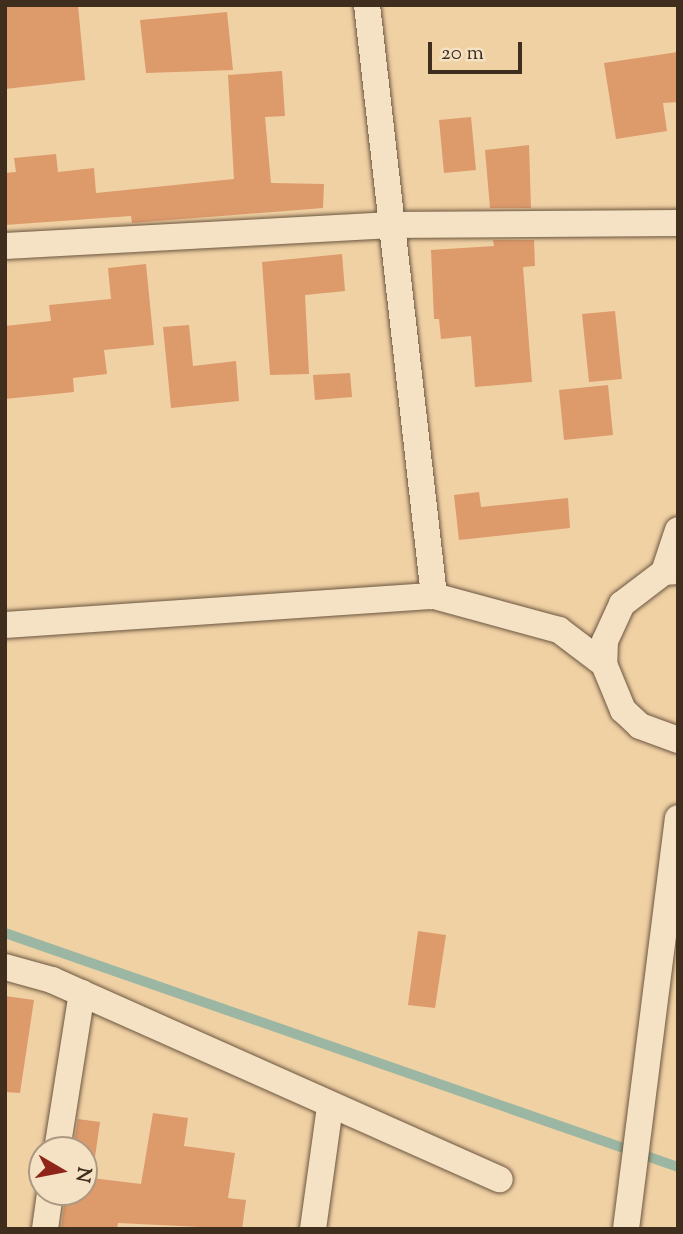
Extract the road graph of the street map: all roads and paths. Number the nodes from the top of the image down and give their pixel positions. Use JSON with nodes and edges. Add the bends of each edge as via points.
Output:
{"nodes":[{"id":1,"x":366,"y":5,"type":"edge"},
{"id":2,"x":678,"y":223,"type":"edge"},
{"id":3,"x":387,"y":225,"type":"junction"},
{"id":4,"x":5,"y":246,"type":"edge"},
{"id":5,"x":678,"y":530,"type":"edge"},
{"id":6,"x":671,"y":571,"type":"edge"},
{"id":7,"x":434,"y":596,"type":"junction"},
{"id":8,"x":5,"y":625,"type":"edge"},
{"id":9,"x":604,"y":664,"type":"junction"},
{"id":10,"x":678,"y":740,"type":"edge"},
{"id":11,"x":678,"y":818,"type":"edge"},
{"id":12,"x":5,"y":967,"type":"edge"},
{"id":13,"x":82,"y":993,"type":"junction"},
{"id":14,"x":330,"y":1107,"type":"junction"},
{"id":15,"x":59,"y":1136,"type":"edge"},
{"id":16,"x":500,"y":1180,"type":"dead end"},
{"id":17,"x":48,"y":1206,"type":"edge"},
{"id":18,"x":627,"y":1222,"type":"edge"},
{"id":19,"x":45,"y":1229,"type":"edge"},
{"id":20,"x":313,"y":1229,"type":"edge"}],
"edges":[{"from":1,"to":3,"type":"street"},
{"from":2,"to":3,"type":"street"},
{"from":3,"to":4,"type":"street"},
{"from":3,"to":7,"type":"street"},
{"from":5,"to":6,"type":"street"},
{"from":6,"to":9,"type":"street","via":[[622,604],[605,641]]},
{"from":7,"to":8,"type":"street"},
{"from":7,"to":9,"type":"street","via":[[559,630]]},
{"from":9,"to":10,"type":"street","via":[[623,710],[640,726]]},
{"from":11,"to":18,"type":"street"},
{"from":12,"to":13,"type":"street"},
{"from":13,"to":14,"type":"street"},
{"from":13,"to":15,"type":"street"},
{"from":14,"to":16,"type":"street"},
{"from":14,"to":20,"type":"street"},
{"from":17,"to":19,"type":"street"}]}
